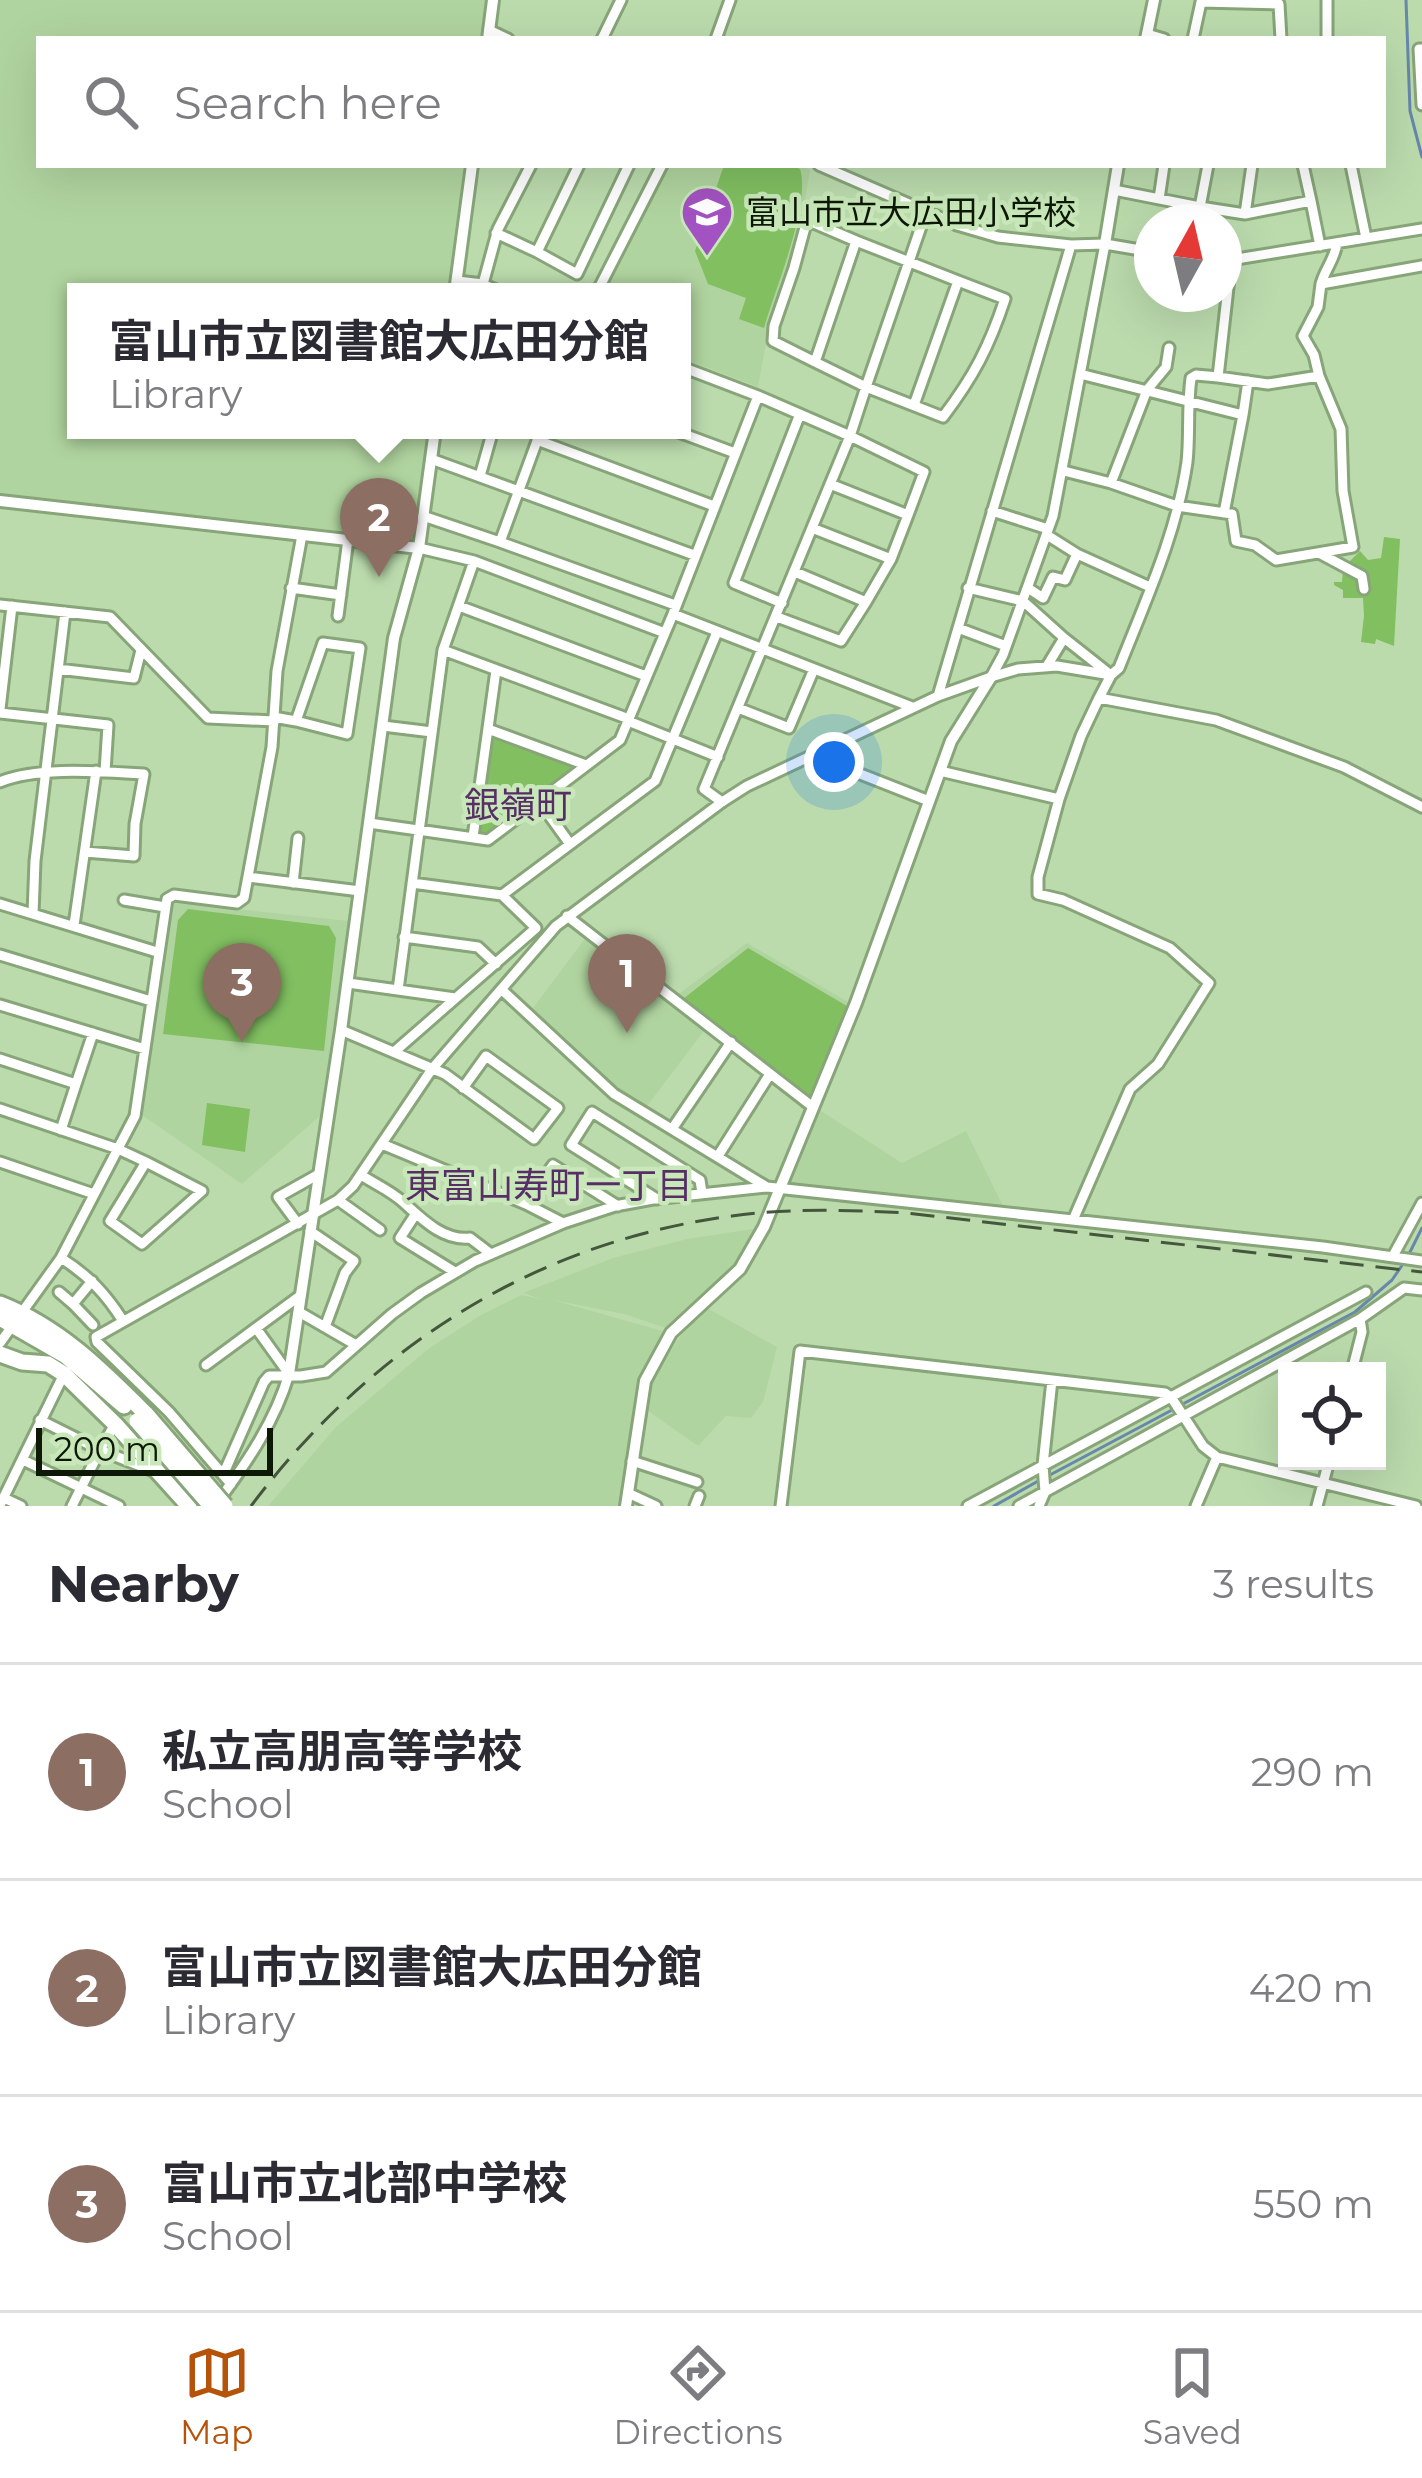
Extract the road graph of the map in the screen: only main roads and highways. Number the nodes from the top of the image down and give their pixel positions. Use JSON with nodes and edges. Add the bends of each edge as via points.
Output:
{"nodes":[{"id":1,"x":0,"y":1304,"type":"edge"},
{"id":2,"x":12,"y":1318,"type":"edge"},
{"id":3,"x":0,"y":1354,"type":"edge"},
{"id":4,"x":142,"y":1417,"type":"junction"},
{"id":5,"x":189,"y":1506,"type":"edge"},
{"id":6,"x":213,"y":1506,"type":"edge"},
{"id":7,"x":225,"y":1506,"type":"edge"}],
"edges":[{"from":1,"to":2,"type":"highway"},
{"from":2,"to":4,"type":"highway","via":[[85,1355]]},
{"from":3,"to":5,"type":"highway","via":[[64,1374]]},
{"from":4,"to":6,"type":"highway","bridge":true},
{"from":4,"to":7,"type":"highway","bridge":true}]}
